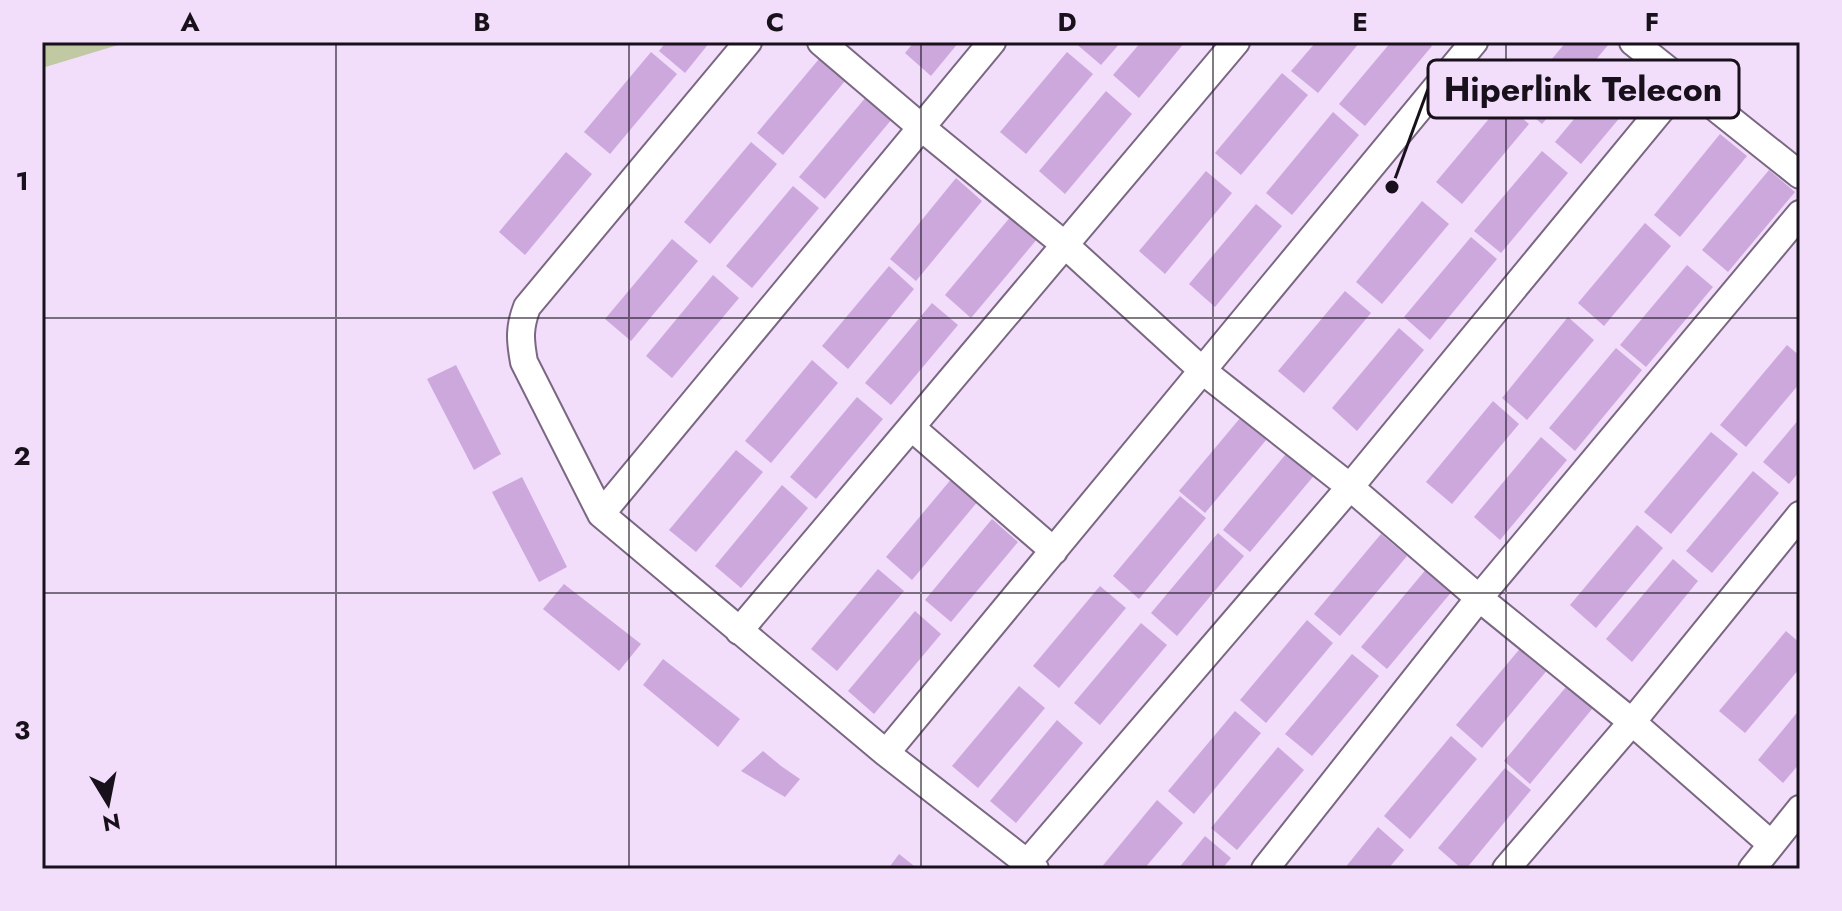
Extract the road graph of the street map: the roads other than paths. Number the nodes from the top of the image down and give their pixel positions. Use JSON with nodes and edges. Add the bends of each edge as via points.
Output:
{"nodes":[{"id":1,"x":748,"y":42,"type":"edge"},
{"id":2,"x":821,"y":42,"type":"edge"},
{"id":3,"x":992,"y":42,"type":"edge"},
{"id":4,"x":1236,"y":42,"type":"edge"},
{"id":5,"x":1474,"y":42,"type":"edge"},
{"id":6,"x":1633,"y":42,"type":"edge"},
{"id":7,"x":1683,"y":83,"type":"junction"},
{"id":8,"x":922,"y":128,"type":"junction"},
{"id":9,"x":1800,"y":175,"type":"edge"},
{"id":10,"x":1800,"y":214,"type":"edge"},
{"id":11,"x":1065,"y":245,"type":"junction"},
{"id":12,"x":1203,"y":371,"type":"junction"},
{"id":13,"x":911,"y":427,"type":"junction"},
{"id":14,"x":1350,"y":487,"type":"junction"},
{"id":15,"x":601,"y":514,"type":"junction"},
{"id":16,"x":1800,"y":515,"type":"edge"},
{"id":17,"x":1054,"y":551,"type":"junction"},
{"id":18,"x":1479,"y":598,"type":"junction"},
{"id":19,"x":739,"y":631,"type":"junction"},
{"id":20,"x":1632,"y":722,"type":"junction"},
{"id":21,"x":886,"y":753,"type":"junction"},
{"id":22,"x":1800,"y":809,"type":"edge"},
{"id":23,"x":1771,"y":844,"type":"junction"},
{"id":24,"x":1031,"y":866,"type":"edge"},
{"id":25,"x":1265,"y":869,"type":"edge"},
{"id":26,"x":1506,"y":869,"type":"edge"},
{"id":27,"x":1752,"y":869,"type":"edge"}],
"edges":[{"from":1,"to":15,"type":"street","via":[[527,307],[521,325],[524,362]]},
{"from":2,"to":8,"type":"street"},
{"from":3,"to":8,"type":"street"},
{"from":4,"to":11,"type":"street"},
{"from":5,"to":12,"type":"street"},
{"from":6,"to":7,"type":"street"},
{"from":7,"to":9,"type":"street"},
{"from":7,"to":14,"type":"street"},
{"from":8,"to":11,"type":"street"},
{"from":8,"to":15,"type":"street"},
{"from":10,"to":18,"type":"street"},
{"from":11,"to":12,"type":"street"},
{"from":11,"to":13,"type":"street"},
{"from":12,"to":14,"type":"street"},
{"from":12,"to":17,"type":"street"},
{"from":13,"to":17,"type":"street"},
{"from":13,"to":19,"type":"street"},
{"from":14,"to":18,"type":"street"},
{"from":14,"to":24,"type":"street"},
{"from":15,"to":19,"type":"street"},
{"from":16,"to":20,"type":"street"},
{"from":17,"to":21,"type":"street"},
{"from":18,"to":20,"type":"street"},
{"from":18,"to":25,"type":"street"},
{"from":19,"to":21,"type":"street"},
{"from":20,"to":23,"type":"street"},
{"from":20,"to":26,"type":"street"},
{"from":21,"to":24,"type":"street"},
{"from":22,"to":23,"type":"street"},
{"from":23,"to":27,"type":"street"}]}
